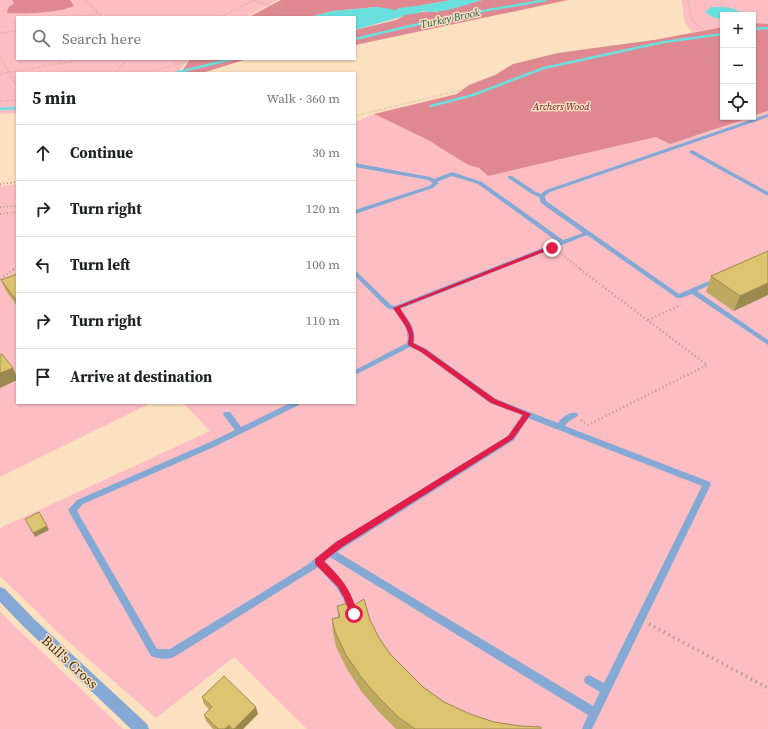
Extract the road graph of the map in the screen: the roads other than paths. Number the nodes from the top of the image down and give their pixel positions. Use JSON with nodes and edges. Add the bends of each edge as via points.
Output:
{"nodes":[{"id":1,"x":768,"y":115,"type":"edge"},
{"id":2,"x":692,"y":152,"type":"dead end"},
{"id":3,"x":356,"y":165,"type":"edge"},
{"id":4,"x":510,"y":177,"type":"dead end"},
{"id":5,"x":434,"y":181,"type":"junction"},
{"id":6,"x":768,"y":194,"type":"edge"},
{"id":7,"x":542,"y":196,"type":"junction"},
{"id":8,"x":356,"y":212,"type":"edge"},
{"id":9,"x":587,"y":234,"type":"junction"},
{"id":10,"x":563,"y":243,"type":"junction"},
{"id":11,"x":356,"y":274,"type":"edge"},
{"id":12,"x":720,"y":278,"type":"edge"},
{"id":13,"x":692,"y":291,"type":"junction"},
{"id":14,"x":396,"y":308,"type":"junction"},
{"id":15,"x":768,"y":343,"type":"edge"},
{"id":16,"x":410,"y":344,"type":"junction"},
{"id":17,"x":356,"y":372,"type":"edge"},
{"id":18,"x":294,"y":404,"type":"edge"},
{"id":19,"x":226,"y":414,"type":"dead end"},
{"id":20,"x":527,"y":414,"type":"junction"},
{"id":21,"x":574,"y":415,"type":"road end"},
{"id":22,"x":560,"y":427,"type":"junction"},
{"id":23,"x":240,"y":431,"type":"junction"},
{"id":24,"x":329,"y":552,"type":"junction"},
{"id":25,"x":318,"y":561,"type":"junction"},
{"id":26,"x":0,"y":592,"type":"edge"},
{"id":27,"x":354,"y":614,"type":"edge"},
{"id":28,"x":589,"y":680,"type":"dead end"},
{"id":29,"x":606,"y":690,"type":"junction"},
{"id":30,"x":595,"y":713,"type":"junction"},
{"id":31,"x":142,"y":729,"type":"edge"},
{"id":32,"x":587,"y":729,"type":"edge"}],
"edges":[{"from":1,"to":7,"type":"lane","via":[[590,175],[548,191]]},
{"from":2,"to":6,"type":"lane"},
{"from":3,"to":5,"type":"lane"},
{"from":4,"to":7,"type":"lane"},
{"from":5,"to":8,"type":"lane","via":[[436,184],[431,187]]},
{"from":5,"to":10,"type":"lane","via":[[452,174],[480,183]]},
{"from":7,"to":9,"type":"lane","via":[[543,202]]},
{"from":9,"to":10,"type":"lane"},
{"from":9,"to":13,"type":"lane","via":[[679,297]]},
{"from":10,"to":14,"type":"lane"},
{"from":11,"to":14,"type":"lane","via":[[389,307]]},
{"from":12,"to":13,"type":"lane"},
{"from":13,"to":15,"type":"lane"},
{"from":14,"to":16,"type":"lane","via":[[409,327],[412,335]]},
{"from":16,"to":17,"type":"lane"},
{"from":16,"to":20,"type":"lane","via":[[423,350],[493,401]]},
{"from":18,"to":23,"type":"lane"},
{"from":19,"to":23,"type":"lane"},
{"from":20,"to":22,"type":"lane"},
{"from":20,"to":24,"type":"lane","via":[[511,438]]},
{"from":21,"to":22,"type":"lane","via":[[564,420]]},
{"from":22,"to":29,"type":"lane","via":[[706,484]]},
{"from":23,"to":25,"type":"lane","via":[[80,502],[72,510],[154,653],[171,654]]},
{"from":24,"to":25,"type":"lane"},
{"from":24,"to":30,"type":"lane"},
{"from":25,"to":27,"type":"lane","via":[[341,584]]},
{"from":26,"to":31,"type":"street","name":"Bull's Cross","via":[[29,623]]},
{"from":28,"to":29,"type":"lane"},
{"from":29,"to":30,"type":"lane"},
{"from":30,"to":32,"type":"lane"}]}
